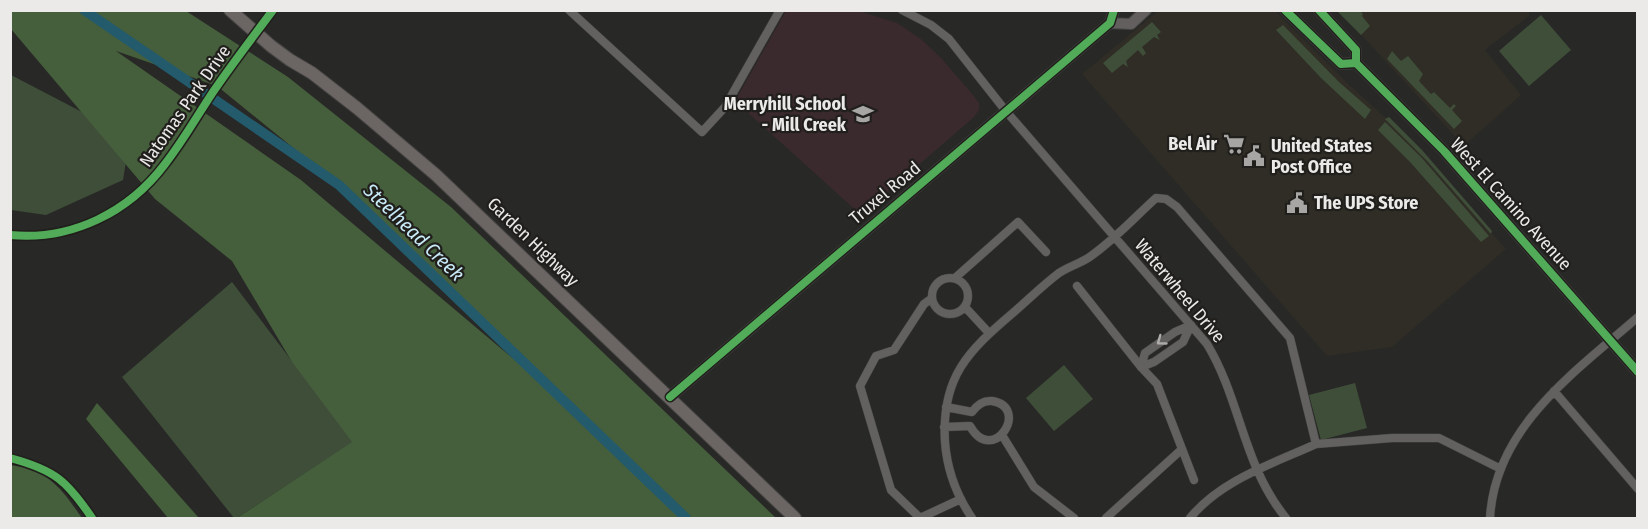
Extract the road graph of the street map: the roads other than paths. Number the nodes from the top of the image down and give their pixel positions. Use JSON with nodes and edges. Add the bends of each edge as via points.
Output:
{"nodes":[{"id":1,"x":230,"y":10,"type":"edge"},
{"id":2,"x":273,"y":10,"type":"edge"},
{"id":3,"x":569,"y":10,"type":"edge"},
{"id":4,"x":780,"y":10,"type":"edge"},
{"id":5,"x":902,"y":10,"type":"edge"},
{"id":6,"x":1114,"y":10,"type":"edge"},
{"id":7,"x":1146,"y":10,"type":"edge"},
{"id":8,"x":1285,"y":10,"type":"edge"},
{"id":9,"x":1319,"y":10,"type":"edge"},
{"id":10,"x":1110,"y":23,"type":"junction"},
{"id":11,"x":256,"y":32,"type":"junction"},
{"id":12,"x":1356,"y":63,"type":"junction"},
{"id":13,"x":1005,"y":110,"type":"junction"},
{"id":14,"x":10,"y":235,"type":"edge"},
{"id":15,"x":1114,"y":236,"type":"junction"},
{"id":16,"x":1046,"y":252,"type":"dead end"},
{"id":17,"x":955,"y":278,"type":"junction"},
{"id":18,"x":1077,"y":286,"type":"dead end"},
{"id":19,"x":931,"y":299,"type":"junction"},
{"id":20,"x":965,"y":307,"type":"junction"},
{"id":21,"x":1638,"y":317,"type":"edge"},
{"id":22,"x":1191,"y":326,"type":"junction"},
{"id":23,"x":989,"y":333,"type":"junction"},
{"id":24,"x":1611,"y":340,"type":"junction"},
{"id":25,"x":1141,"y":367,"type":"junction"},
{"id":26,"x":1638,"y":372,"type":"edge"},
{"id":27,"x":1554,"y":391,"type":"junction"},
{"id":28,"x":670,"y":397,"type":"junction"},
{"id":29,"x":946,"y":407,"type":"junction"},
{"id":30,"x":944,"y":427,"type":"junction"},
{"id":31,"x":1002,"y":435,"type":"junction"},
{"id":32,"x":1316,"y":444,"type":"junction"},
{"id":33,"x":1181,"y":450,"type":"junction"},
{"id":34,"x":1502,"y":469,"type":"junction"},
{"id":35,"x":1256,"y":471,"type":"junction"},
{"id":36,"x":1194,"y":480,"type":"dead end"},
{"id":37,"x":1638,"y":489,"type":"edge"},
{"id":38,"x":961,"y":499,"type":"junction"},
{"id":39,"x":795,"y":519,"type":"edge"},
{"id":40,"x":920,"y":519,"type":"edge"},
{"id":41,"x":972,"y":519,"type":"edge"},
{"id":42,"x":1074,"y":519,"type":"edge"},
{"id":43,"x":1106,"y":519,"type":"edge"},
{"id":44,"x":1190,"y":519,"type":"edge"},
{"id":45,"x":1286,"y":519,"type":"edge"},
{"id":46,"x":1490,"y":519,"type":"edge"}],
"edges":[{"from":1,"to":11,"type":"main road","name":"Garden Highway"},
{"from":2,"to":11,"type":"street","name":"Natomas Park Drive"},
{"from":3,"to":4,"type":"street","via":[[702,132],[725,107]]},
{"from":5,"to":13,"type":"street","name":"Waterwheel Drive","via":[[949,39]]},
{"from":6,"to":10,"type":"main road"},
{"from":7,"to":10,"type":"main road","name":"Truxel Road","via":[[1131,24]]},
{"from":8,"to":12,"type":"main road","name":"West El Camino Avenue","via":[[1341,64]]},
{"from":9,"to":12,"type":"main road","name":"West El Camino Avenue","via":[[1356,50]]},
{"from":10,"to":13,"type":"main road","name":"Truxel Road"},
{"from":11,"to":14,"type":"street","name":"Natomas Park Drive","via":[[165,164],[134,197],[117,211],[73,230]]},
{"from":11,"to":28,"type":"main road","name":"Garden Highway","via":[[339,94],[436,175]]},
{"from":12,"to":24,"type":"main road","name":"West El Camino Avenue","via":[[1444,151]]},
{"from":13,"to":15,"type":"street","name":"Waterwheel Drive"},
{"from":13,"to":28,"type":"main road","name":"Truxel Road"},
{"from":15,"to":22,"type":"street","name":"Waterwheel Drive"},
{"from":15,"to":23,"type":"street","via":[[1090,257],[1057,275]]},
{"from":15,"to":32,"type":"street","via":[[1156,198],[1166,199],[1177,207],[1290,338]]},
{"from":16,"to":17,"type":"street","via":[[1018,222]]},
{"from":17,"to":19,"type":"street","via":[[943,278],[933,286]]},
{"from":17,"to":20,"type":"street","via":[[965,284],[969,296]]},
{"from":18,"to":25,"type":"street"},
{"from":19,"to":20,"type":"street","via":[[938,311],[952,315]]},
{"from":19,"to":40,"type":"street","via":[[894,350],[876,356],[860,386],[891,490]]},
{"from":20,"to":23,"type":"street"},
{"from":21,"to":24,"type":"street"},
{"from":22,"to":25,"type":"street","via":[[1183,342]]},
{"from":22,"to":25,"type":"street","one_way":true,"via":[[1175,332],[1146,353]]},
{"from":22,"to":35,"type":"street","name":"Waterwheel Drive","via":[[1218,363]]},
{"from":23,"to":29,"type":"street","via":[[959,369]]},
{"from":24,"to":26,"type":"main road","name":"West El Camino Avenue"},
{"from":24,"to":27,"type":"street"},
{"from":25,"to":33,"type":"street","via":[[1157,384]]},
{"from":27,"to":34,"type":"street","via":[[1516,437]]},
{"from":27,"to":37,"type":"street"},
{"from":28,"to":39,"type":"main road","name":"Garden Highway"},
{"from":29,"to":30,"type":"street"},
{"from":29,"to":31,"type":"street","via":[[972,412],[980,403],[999,403],[1009,419]]},
{"from":30,"to":31,"type":"street","via":[[970,426],[977,435],[989,440]]},
{"from":30,"to":38,"type":"street","via":[[950,468]]},
{"from":31,"to":42,"type":"street","via":[[1034,487]]},
{"from":32,"to":34,"type":"street","via":[[1439,438]]},
{"from":32,"to":35,"type":"street"},
{"from":33,"to":36,"type":"street"},
{"from":33,"to":43,"type":"street"},
{"from":34,"to":46,"type":"street"},
{"from":35,"to":44,"type":"street","via":[[1221,491]]},
{"from":35,"to":45,"type":"street","name":"Waterwheel Drive"},
{"from":38,"to":40,"type":"street"},
{"from":38,"to":41,"type":"street"}]}
